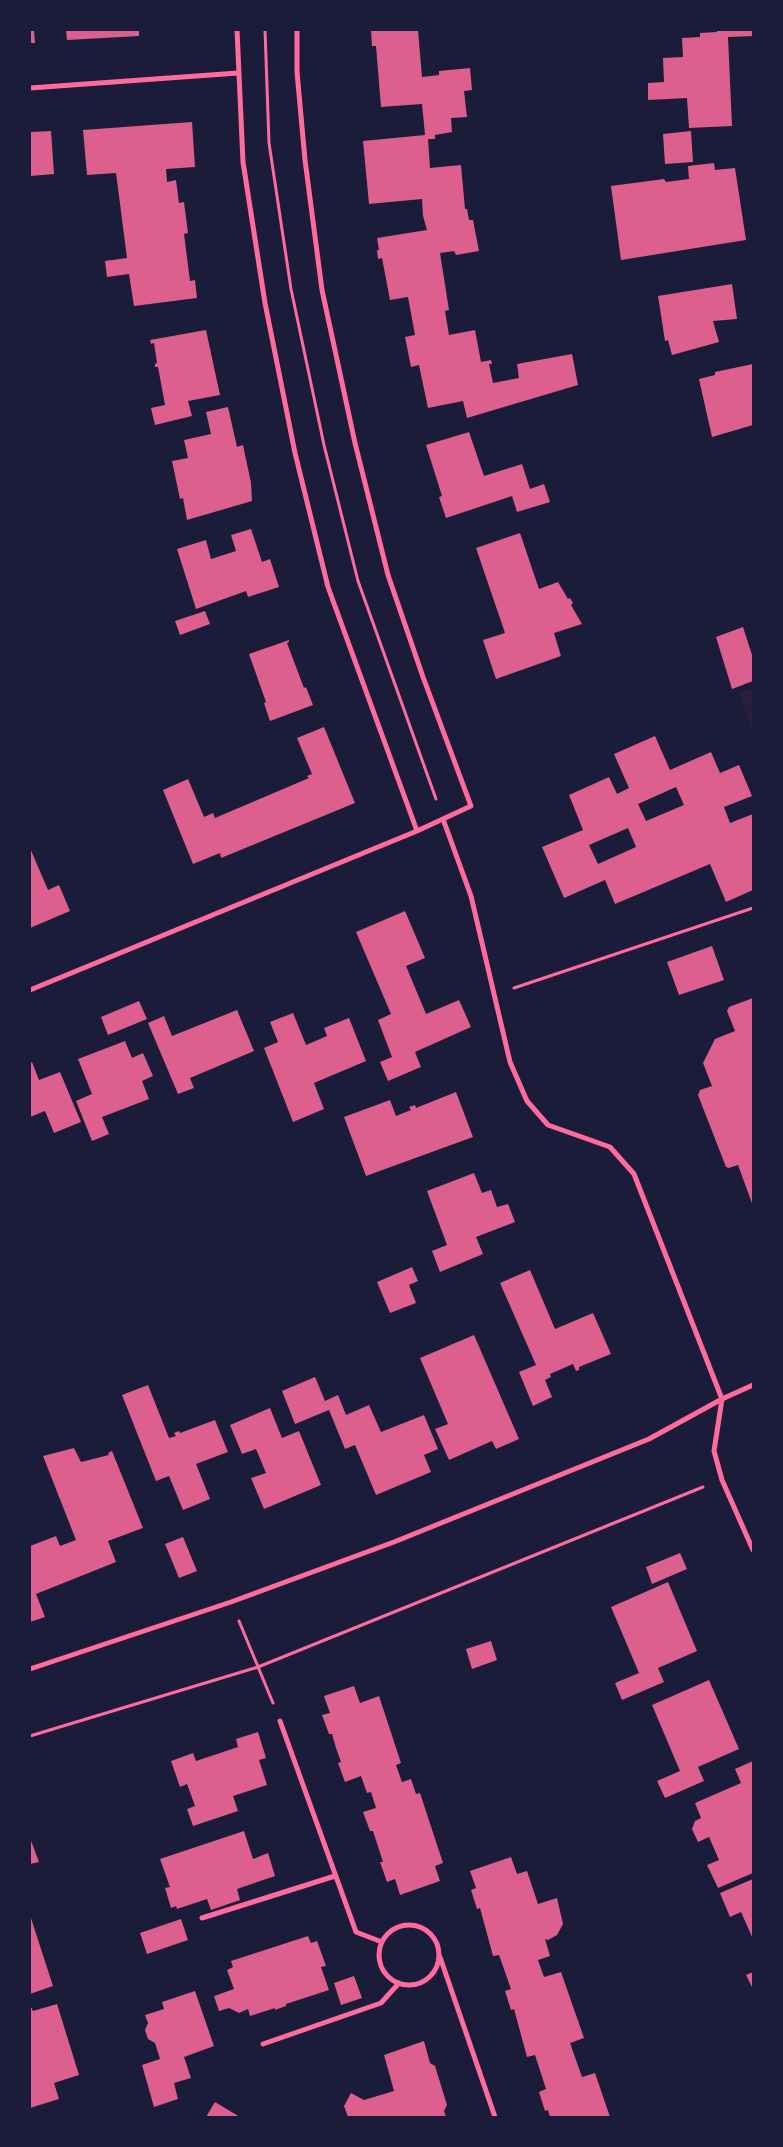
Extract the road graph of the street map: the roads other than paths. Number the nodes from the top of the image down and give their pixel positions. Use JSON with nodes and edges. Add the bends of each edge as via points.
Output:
{"nodes":[{"id":1,"x":237,"y":30,"type":"edge"},
{"id":2,"x":297,"y":30,"type":"edge"},
{"id":3,"x":238,"y":73,"type":"junction"},
{"id":4,"x":30,"y":88,"type":"edge"},
{"id":5,"x":443,"y":819,"type":"junction"},
{"id":6,"x":417,"y":831,"type":"junction"},
{"id":7,"x":30,"y":990,"type":"edge"},
{"id":8,"x":753,"y":1385,"type":"edge"},
{"id":9,"x":722,"y":1399,"type":"junction"},
{"id":10,"x":753,"y":1550,"type":"edge"},
{"id":11,"x":30,"y":1669,"type":"edge"},
{"id":12,"x":280,"y":1721,"type":"road end"},
{"id":13,"x":335,"y":1876,"type":"junction"},
{"id":14,"x":202,"y":1918,"type":"dead end"},
{"id":15,"x":382,"y":1942,"type":"junction"},
{"id":16,"x":439,"y":1953,"type":"junction"},
{"id":17,"x":399,"y":1983,"type":"junction"},
{"id":18,"x":263,"y":2044,"type":"dead end"},
{"id":19,"x":495,"y":2117,"type":"edge"}],
"edges":[{"from":1,"to":3,"type":"street"},
{"from":2,"to":5,"type":"street","via":[[297,72],[305,160],[322,290],[355,443],[388,575],[471,806]]},
{"from":3,"to":4,"type":"street"},
{"from":3,"to":6,"type":"street","via":[[243,162],[265,304],[295,453],[328,586]]},
{"from":5,"to":6,"type":"street"},
{"from":5,"to":9,"type":"street","via":[[471,896],[510,1062],[527,1101],[548,1125],[610,1147],[634,1174]]},
{"from":6,"to":7,"type":"street"},
{"from":8,"to":9,"type":"street"},
{"from":9,"to":10,"type":"street","via":[[714,1451],[722,1480]]},
{"from":9,"to":11,"type":"street","via":[[649,1439],[394,1542],[231,1602]]},
{"from":12,"to":13,"type":"street"},
{"from":13,"to":14,"type":"street"},
{"from":13,"to":15,"type":"street","via":[[356,1932]]},
{"from":15,"to":16,"type":"street","via":[[396,1928],[415,1925],[432,1935]]},
{"from":15,"to":17,"type":"street","via":[[380,1962],[390,1978]]},
{"from":16,"to":17,"type":"street","via":[[438,1963],[427,1979],[419,1984]]},
{"from":16,"to":19,"type":"street"},
{"from":17,"to":18,"type":"street","via":[[380,2003]]}]}
